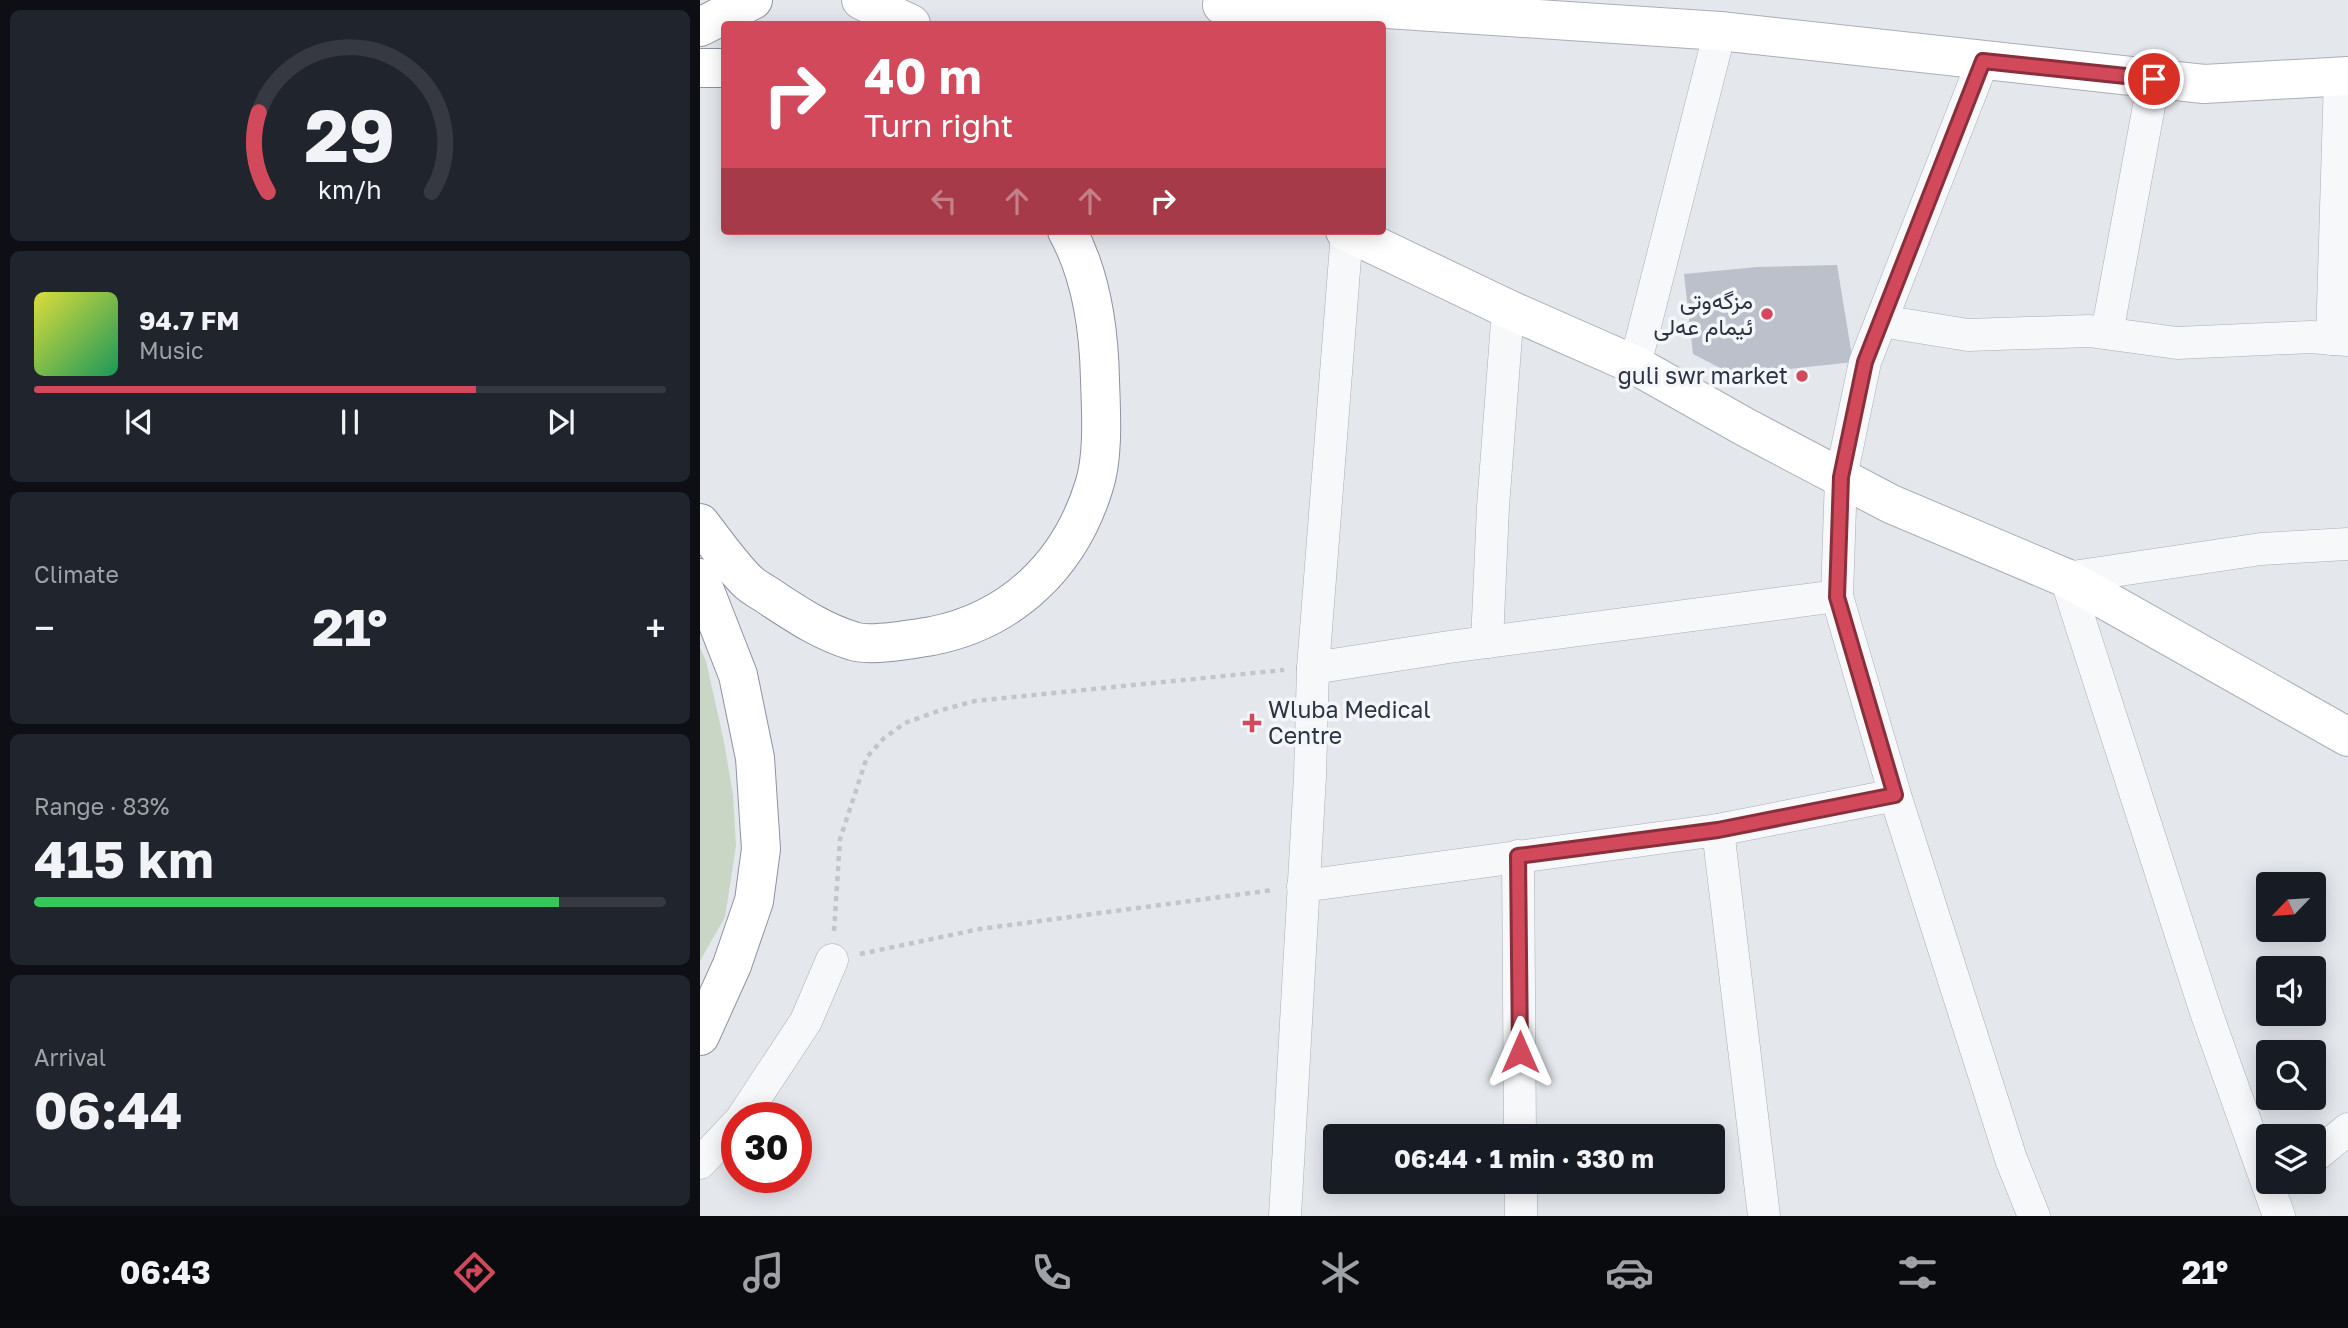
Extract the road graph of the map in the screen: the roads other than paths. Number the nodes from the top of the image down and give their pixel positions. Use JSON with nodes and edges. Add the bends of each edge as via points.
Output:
{"nodes":[{"id":1,"x":753,"y":0,"type":"edge"},
{"id":2,"x":861,"y":0,"type":"edge"},
{"id":3,"x":1220,"y":10,"type":"edge"},
{"id":4,"x":905,"y":21,"type":"edge"},
{"id":5,"x":700,"y":27,"type":"edge"},
{"id":6,"x":1720,"y":31,"type":"junction"},
{"id":7,"x":1983,"y":61,"type":"junction"},
{"id":8,"x":700,"y":68,"type":"edge"},
{"id":9,"x":721,"y":68,"type":"edge"},
{"id":10,"x":2344,"y":77,"type":"edge"},
{"id":11,"x":2154,"y":79,"type":"junction"},
{"id":12,"x":1069,"y":235,"type":"edge"},
{"id":13,"x":1346,"y":235,"type":"edge"},
{"id":14,"x":1354,"y":235,"type":"edge"},
{"id":15,"x":1508,"y":309,"type":"junction"},
{"id":16,"x":1881,"y":321,"type":"junction"},
{"id":17,"x":2107,"y":333,"type":"junction"},
{"id":18,"x":2340,"y":339,"type":"edge"},
{"id":19,"x":1635,"y":365,"type":"junction"},
{"id":20,"x":1841,"y":477,"type":"junction"},
{"id":21,"x":700,"y":523,"type":"edge"},
{"id":22,"x":2348,"y":544,"type":"edge"},
{"id":23,"x":700,"y":578,"type":"edge"},
{"id":24,"x":2066,"y":578,"type":"junction"},
{"id":25,"x":1837,"y":597,"type":"junction"},
{"id":26,"x":1487,"y":642,"type":"junction"},
{"id":27,"x":1313,"y":668,"type":"junction"},
{"id":28,"x":2348,"y":737,"type":"edge"},
{"id":29,"x":1895,"y":795,"type":"junction"},
{"id":30,"x":1718,"y":830,"type":"junction"},
{"id":31,"x":1518,"y":856,"type":"junction"},
{"id":32,"x":1303,"y":886,"type":"junction"},
{"id":33,"x":832,"y":960,"type":"road end"},
{"id":34,"x":700,"y":1036,"type":"edge"},
{"id":35,"x":753,"y":1102,"type":"edge"},
{"id":36,"x":1520,"y":1124,"type":"edge"},
{"id":37,"x":2348,"y":1129,"type":"edge"},
{"id":38,"x":721,"y":1141,"type":"edge"},
{"id":39,"x":2326,"y":1147,"type":"edge"},
{"id":40,"x":700,"y":1163,"type":"edge"},
{"id":41,"x":1521,"y":1194,"type":"edge"},
{"id":42,"x":2277,"y":1197,"type":"edge"},
{"id":43,"x":1284,"y":1216,"type":"edge"},
{"id":44,"x":1521,"y":1216,"type":"edge"},
{"id":45,"x":1763,"y":1216,"type":"edge"},
{"id":46,"x":2034,"y":1216,"type":"edge"}],
"edges":[{"from":1,"to":5,"type":"main road"},
{"from":2,"to":4,"type":"main road"},
{"from":3,"to":6,"type":"main road","via":[[1356,6]]},
{"from":6,"to":7,"type":"main road"},
{"from":6,"to":19,"type":"street"},
{"from":7,"to":11,"type":"main road"},
{"from":7,"to":16,"type":"street"},
{"from":8,"to":9,"type":"main road"},
{"from":10,"to":11,"type":"main road","via":[[2204,84]]},
{"from":10,"to":18,"type":"street"},
{"from":11,"to":17,"type":"street"},
{"from":12,"to":21,"type":"main road","via":[[1088,284],[1099,335],[1101,406],[1095,484],[1064,552],[1012,604],[953,631],[856,643],[816,627],[748,582]]},
{"from":13,"to":27,"type":"street"},
{"from":14,"to":15,"type":"main road"},
{"from":15,"to":19,"type":"main road"},
{"from":15,"to":26,"type":"street"},
{"from":16,"to":17,"type":"street","via":[[1968,335]]},
{"from":16,"to":20,"type":"street","via":[[1865,362]]},
{"from":17,"to":18,"type":"street","via":[[2177,343]]},
{"from":19,"to":20,"type":"main road"},
{"from":20,"to":24,"type":"main road"},
{"from":20,"to":25,"type":"street"},
{"from":22,"to":24,"type":"street","via":[[2261,549]]},
{"from":23,"to":34,"type":"main road","via":[[738,674],[755,758],[761,849],[754,901]]},
{"from":24,"to":28,"type":"main road"},
{"from":24,"to":42,"type":"street","via":[[2206,1012]]},
{"from":25,"to":26,"type":"street"},
{"from":25,"to":29,"type":"street"},
{"from":26,"to":27,"type":"street"},
{"from":27,"to":32,"type":"street"},
{"from":29,"to":30,"type":"street"},
{"from":29,"to":46,"type":"street","via":[[2011,1159]]},
{"from":30,"to":31,"type":"street"},
{"from":30,"to":45,"type":"street"},
{"from":31,"to":32,"type":"street"},
{"from":31,"to":36,"type":"street"},
{"from":32,"to":43,"type":"street"},
{"from":33,"to":35,"type":"street","via":[[806,1021]]},
{"from":37,"to":39,"type":"street"},
{"from":38,"to":40,"type":"street"},
{"from":41,"to":44,"type":"street"}]}
